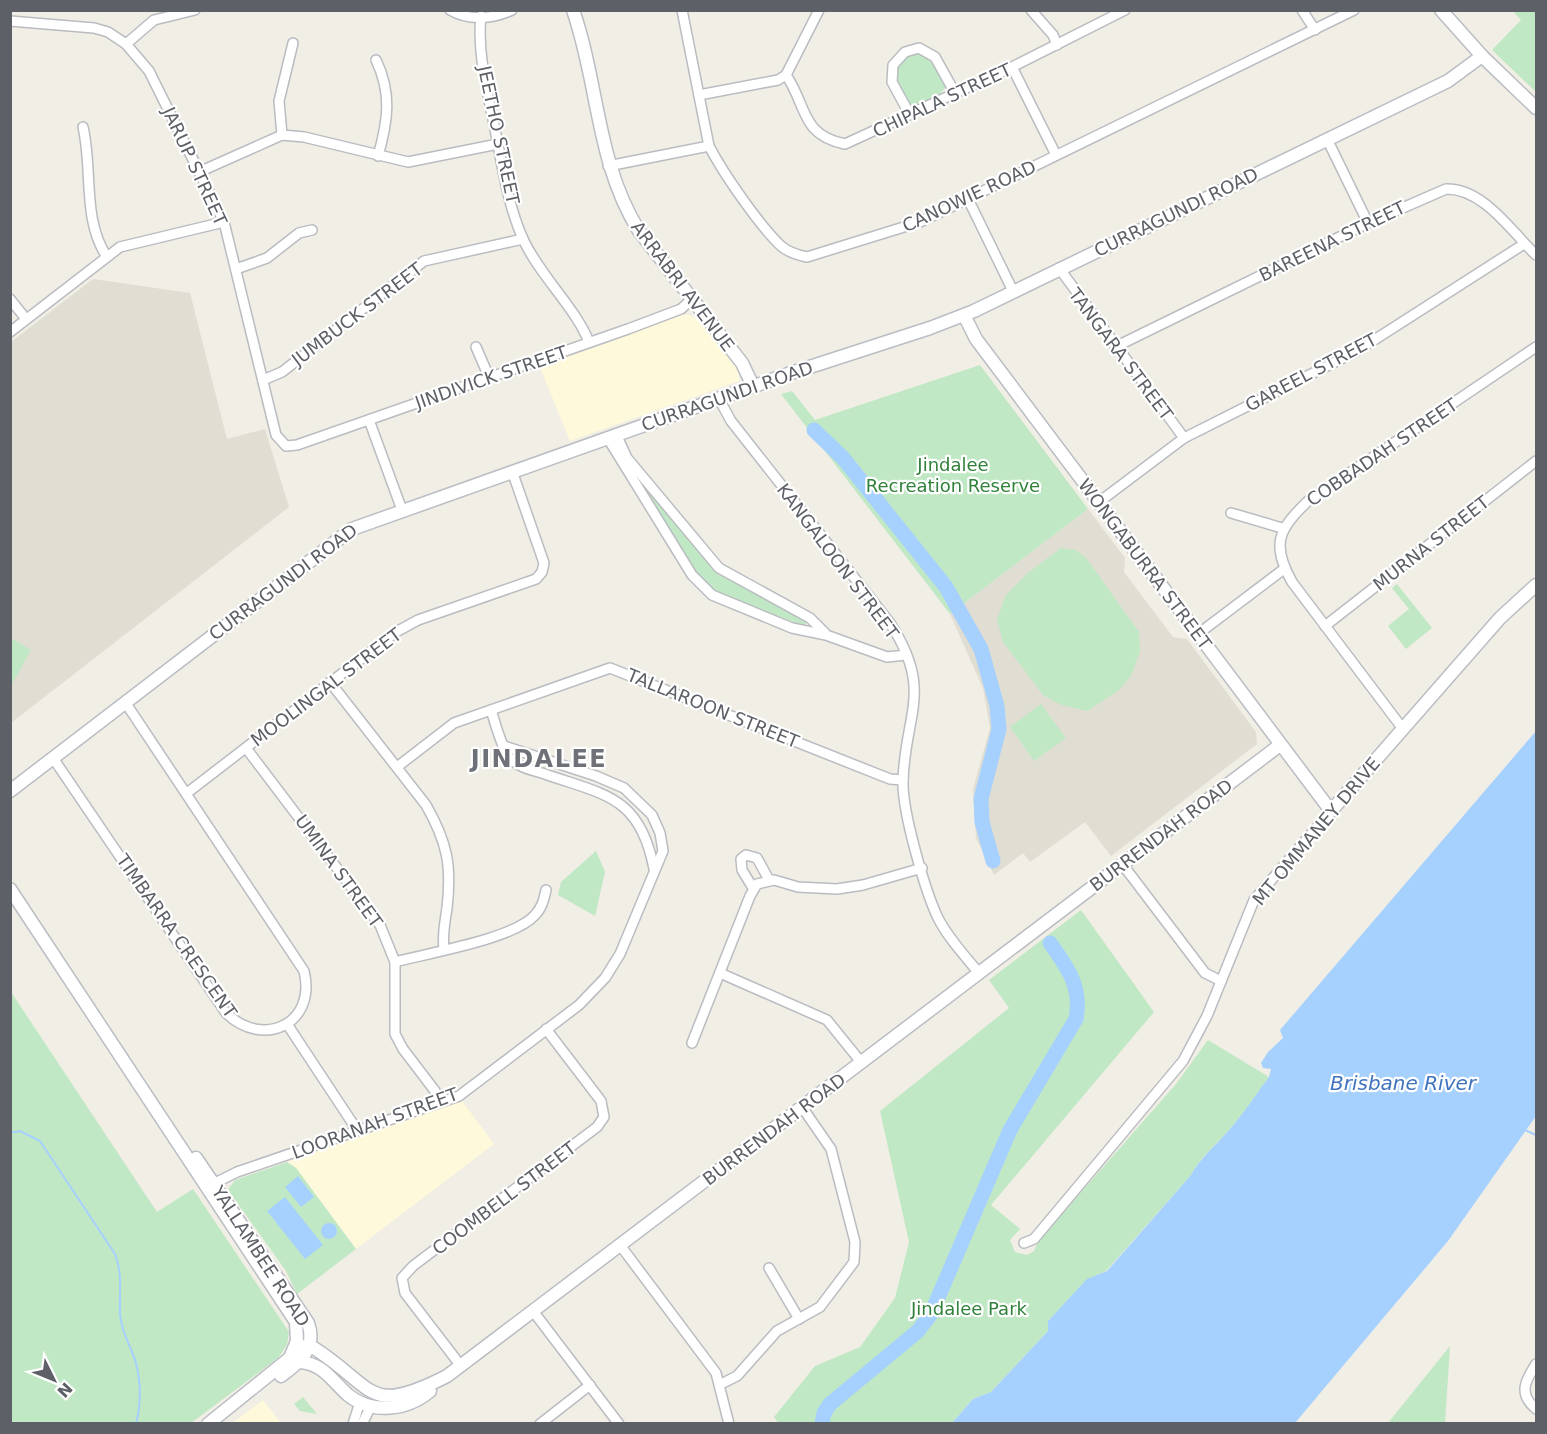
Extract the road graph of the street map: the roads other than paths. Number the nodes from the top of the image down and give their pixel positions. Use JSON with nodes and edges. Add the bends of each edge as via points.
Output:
{"nodes":[{"id":1,"x":195,"y":10,"type":"edge"},
{"id":2,"x":450,"y":10,"type":"edge"},
{"id":3,"x":512,"y":10,"type":"edge"},
{"id":4,"x":573,"y":10,"type":"edge"},
{"id":5,"x":682,"y":10,"type":"edge"},
{"id":6,"x":819,"y":10,"type":"edge"},
{"id":7,"x":1031,"y":10,"type":"edge"},
{"id":8,"x":1125,"y":10,"type":"edge"},
{"id":9,"x":1302,"y":10,"type":"edge"},
{"id":10,"x":1354,"y":10,"type":"edge"},
{"id":11,"x":1441,"y":10,"type":"edge"},
{"id":12,"x":478,"y":13,"type":"edge"},
{"id":13,"x":10,"y":21,"type":"edge"},
{"id":14,"x":1315,"y":30,"type":"junction"},
{"id":15,"x":292,"y":43,"type":"dead end"},
{"id":16,"x":126,"y":44,"type":"junction"},
{"id":17,"x":1057,"y":45,"type":"junction"},
{"id":18,"x":1482,"y":56,"type":"junction"},
{"id":19,"x":376,"y":60,"type":"dead end"},
{"id":20,"x":1012,"y":67,"type":"junction"},
{"id":21,"x":786,"y":75,"type":"junction"},
{"id":22,"x":955,"y":93,"type":"junction"},
{"id":23,"x":699,"y":95,"type":"junction"},
{"id":24,"x":1536,"y":108,"type":"edge"},
{"id":25,"x":910,"y":115,"type":"junction"},
{"id":26,"x":83,"y":127,"type":"dead end"},
{"id":27,"x":282,"y":135,"type":"junction"},
{"id":28,"x":1327,"y":139,"type":"junction"},
{"id":29,"x":498,"y":144,"type":"junction"},
{"id":30,"x":709,"y":146,"type":"junction"},
{"id":31,"x":1056,"y":155,"type":"junction"},
{"id":32,"x":378,"y":156,"type":"junction"},
{"id":33,"x":608,"y":166,"type":"junction"},
{"id":34,"x":200,"y":172,"type":"junction"},
{"id":35,"x":968,"y":199,"type":"junction"},
{"id":36,"x":224,"y":222,"type":"junction"},
{"id":37,"x":1368,"y":223,"type":"junction"},
{"id":38,"x":312,"y":230,"type":"dead end"},
{"id":39,"x":524,"y":239,"type":"junction"},
{"id":40,"x":1524,"y":244,"type":"junction"},
{"id":41,"x":1536,"y":255,"type":"edge"},
{"id":42,"x":107,"y":257,"type":"junction"},
{"id":43,"x":1059,"y":268,"type":"junction"},
{"id":44,"x":236,"y":269,"type":"junction"},
{"id":45,"x":1013,"y":291,"type":"junction"},
{"id":46,"x":10,"y":299,"type":"edge"},
{"id":47,"x":693,"y":299,"type":"junction"},
{"id":48,"x":964,"y":315,"type":"junction"},
{"id":49,"x":26,"y":319,"type":"junction"},
{"id":50,"x":10,"y":332,"type":"edge"},
{"id":51,"x":589,"y":342,"type":"junction"},
{"id":52,"x":476,"y":347,"type":"dead end"},
{"id":53,"x":1115,"y":347,"type":"junction"},
{"id":54,"x":1536,"y":347,"type":"edge"},
{"id":55,"x":489,"y":377,"type":"junction"},
{"id":56,"x":263,"y":380,"type":"junction"},
{"id":57,"x":753,"y":386,"type":"junction"},
{"id":58,"x":718,"y":399,"type":"junction"},
{"id":59,"x":369,"y":420,"type":"junction"},
{"id":60,"x":612,"y":435,"type":"junction"},
{"id":61,"x":1184,"y":438,"type":"junction"},
{"id":62,"x":286,"y":446,"type":"joint"},
{"id":63,"x":1536,"y":461,"type":"edge"},
{"id":64,"x":512,"y":471,"type":"junction"},
{"id":65,"x":1099,"y":502,"type":"junction"},
{"id":66,"x":402,"y":510,"type":"junction"},
{"id":67,"x":1231,"y":513,"type":"dead end"},
{"id":68,"x":1282,"y":528,"type":"junction"},
{"id":69,"x":1284,"y":569,"type":"junction"},
{"id":70,"x":1536,"y":585,"type":"edge"},
{"id":71,"x":1325,"y":626,"type":"junction"},
{"id":72,"x":1198,"y":634,"type":"junction"},
{"id":73,"x":830,"y":636,"type":"junction"},
{"id":74,"x":906,"y":655,"type":"junction"},
{"id":75,"x":330,"y":682,"type":"junction"},
{"id":76,"x":125,"y":702,"type":"junction"},
{"id":77,"x":491,"y":710,"type":"junction"},
{"id":78,"x":1403,"y":729,"type":"junction"},
{"id":79,"x":1280,"y":745,"type":"junction"},
{"id":80,"x":504,"y":747,"type":"junction"},
{"id":81,"x":246,"y":748,"type":"junction"},
{"id":82,"x":53,"y":758,"type":"junction"},
{"id":83,"x":397,"y":767,"type":"junction"},
{"id":84,"x":903,"y":780,"type":"junction"},
{"id":85,"x":10,"y":791,"type":"edge"},
{"id":86,"x":187,"y":793,"type":"junction"},
{"id":87,"x":1331,"y":811,"type":"junction"},
{"id":88,"x":1123,"y":865,"type":"junction"},
{"id":89,"x":922,"y":868,"type":"junction"},
{"id":90,"x":654,"y":869,"type":"junction"},
{"id":91,"x":769,"y":880,"type":"junction"},
{"id":92,"x":753,"y":888,"type":"junction"},
{"id":93,"x":10,"y":889,"type":"edge"},
{"id":94,"x":546,"y":890,"type":"dead end"},
{"id":95,"x":444,"y":950,"type":"junction"},
{"id":96,"x":395,"y":962,"type":"junction"},
{"id":97,"x":979,"y":973,"type":"junction"},
{"id":98,"x":720,"y":974,"type":"junction"},
{"id":99,"x":1221,"y":981,"type":"junction"},
{"id":100,"x":287,"y":1024,"type":"junction"},
{"id":101,"x":546,"y":1029,"type":"junction"},
{"id":102,"x":692,"y":1043,"type":"dead end"},
{"id":103,"x":861,"y":1062,"type":"junction"},
{"id":104,"x":440,"y":1102,"type":"junction"},
{"id":105,"x":802,"y":1107,"type":"junction"},
{"id":106,"x":357,"y":1130,"type":"junction"},
{"id":107,"x":210,"y":1186,"type":"junction"},
{"id":108,"x":1024,"y":1243,"type":"dead end"},
{"id":109,"x":620,"y":1245,"type":"junction"},
{"id":110,"x":769,"y":1268,"type":"dead end"},
{"id":111,"x":533,"y":1311,"type":"junction"},
{"id":112,"x":799,"y":1319,"type":"junction"},
{"id":113,"x":302,"y":1353,"type":"junction"},
{"id":114,"x":1536,"y":1364,"type":"edge"},
{"id":115,"x":461,"y":1366,"type":"junction"},
{"id":116,"x":447,"y":1376,"type":"junction"},
{"id":117,"x":720,"y":1384,"type":"junction"},
{"id":118,"x":590,"y":1385,"type":"junction"},
{"id":119,"x":372,"y":1392,"type":"junction"},
{"id":120,"x":365,"y":1404,"type":"junction"},
{"id":121,"x":1536,"y":1409,"type":"edge"},
{"id":122,"x":226,"y":1414,"type":"edge"},
{"id":123,"x":208,"y":1424,"type":"edge"},
{"id":124,"x":353,"y":1424,"type":"edge"},
{"id":125,"x":362,"y":1424,"type":"edge"},
{"id":126,"x":540,"y":1424,"type":"edge"},
{"id":127,"x":619,"y":1424,"type":"edge"},
{"id":128,"x":729,"y":1424,"type":"edge"}],
"edges":[{"from":1,"to":16,"type":"street","via":[[154,20]]},
{"from":2,"to":12,"type":"street","via":[[468,17]]},
{"from":3,"to":12,"type":"street","via":[[498,15]]},
{"from":4,"to":33,"type":"street","name":"ARRABRI AVENUE"},
{"from":5,"to":23,"type":"street","name":"CANOWIE ROAD"},
{"from":6,"to":21,"type":"street"},
{"from":7,"to":17,"type":"street"},
{"from":8,"to":17,"type":"street","name":"CHIPALA STREET"},
{"from":9,"to":14,"type":"street"},
{"from":10,"to":14,"type":"street","name":"CANOWIE ROAD"},
{"from":11,"to":18,"type":"street"},
{"from":12,"to":29,"type":"street","name":"JEETHO STREET"},
{"from":13,"to":16,"type":"street","name":"JARUP STREET","via":[[94,28]]},
{"from":14,"to":31,"type":"street","name":"CANOWIE ROAD"},
{"from":15,"to":27,"type":"street","via":[[279,101]]},
{"from":16,"to":34,"type":"street","name":"JARUP STREET","via":[[149,71]]},
{"from":17,"to":20,"type":"street","name":"CHIPALA STREET"},
{"from":18,"to":24,"type":"street"},
{"from":18,"to":28,"type":"street","name":"CURRAGUNDI ROAD","via":[[1448,81]]},
{"from":19,"to":32,"type":"street","via":[[388,101]]},
{"from":20,"to":22,"type":"street","name":"CHIPALA STREET"},
{"from":20,"to":31,"type":"street"},
{"from":21,"to":23,"type":"street","via":[[778,80]]},
{"from":21,"to":25,"type":"street","name":"CHIPALA STREET","via":[[805,118],[832,142],[857,141]]},
{"from":22,"to":25,"type":"street","name":"CHIPALA STREET"},
{"from":22,"to":25,"type":"street","via":[[935,57],[919,48],[905,52],[893,65],[892,82]]},
{"from":23,"to":30,"type":"street","name":"CANOWIE ROAD"},
{"from":26,"to":42,"type":"street","via":[[94,234]]},
{"from":27,"to":32,"type":"street"},
{"from":27,"to":34,"type":"street"},
{"from":28,"to":37,"type":"street"},
{"from":28,"to":43,"type":"street","name":"CURRAGUNDI ROAD"},
{"from":29,"to":32,"type":"street","via":[[414,162]]},
{"from":29,"to":39,"type":"street","name":"JEETHO STREET","via":[[508,194]]},
{"from":30,"to":33,"type":"street"},
{"from":30,"to":35,"type":"street","name":"CANOWIE ROAD","via":[[775,239],[792,253],[807,257],[920,222]]},
{"from":31,"to":35,"type":"street","name":"CANOWIE ROAD"},
{"from":33,"to":47,"type":"street","name":"ARRABRI AVENUE","via":[[625,210]]},
{"from":34,"to":36,"type":"street","name":"JARUP STREET"},
{"from":35,"to":45,"type":"street"},
{"from":36,"to":42,"type":"street","via":[[133,242]]},
{"from":36,"to":44,"type":"street","name":"JARUP STREET"},
{"from":37,"to":40,"type":"street","name":"BAREENA STREET","via":[[1435,192],[1459,189],[1479,200]]},
{"from":37,"to":53,"type":"street","name":"BAREENA STREET"},
{"from":38,"to":44,"type":"street","via":[[299,233],[267,258]]},
{"from":39,"to":51,"type":"street","name":"JEETHO STREET"},
{"from":39,"to":56,"type":"street","name":"JUMBUCK STREET","via":[[424,261],[282,372]]},
{"from":40,"to":41,"type":"street","name":"BAREENA STREET"},
{"from":40,"to":61,"type":"street","name":"GAREEL STREET","via":[[1357,351]]},
{"from":42,"to":49,"type":"street"},
{"from":43,"to":45,"type":"street","name":"CURRAGUNDI ROAD"},
{"from":43,"to":53,"type":"street","name":"TANGARA STREET"},
{"from":44,"to":56,"type":"street","name":"JARUP STREET"},
{"from":45,"to":48,"type":"street","name":"CURRAGUNDI ROAD"},
{"from":46,"to":49,"type":"street"},
{"from":47,"to":51,"type":"street","name":"JINDIVICK STREET","via":[[670,314]]},
{"from":47,"to":57,"type":"street","name":"ARRABRI AVENUE","via":[[742,363]]},
{"from":48,"to":57,"type":"street","name":"CURRAGUNDI ROAD"},
{"from":48,"to":65,"type":"street","name":"WONGABURRA STREET","via":[[976,339]]},
{"from":49,"to":50,"type":"street"},
{"from":51,"to":55,"type":"street","name":"JINDIVICK STREET"},
{"from":52,"to":55,"type":"street"},
{"from":53,"to":61,"type":"street","name":"TANGARA STREET"},
{"from":54,"to":68,"type":"street","name":"COBBADAH STREET","via":[[1308,501]]},
{"from":55,"to":59,"type":"street","name":"JINDIVICK STREET"},
{"from":56,"to":62,"type":"street","name":"JARUP STREET","via":[[276,435]]},
{"from":57,"to":58,"type":"street","name":"CURRAGUNDI ROAD"},
{"from":58,"to":60,"type":"street","name":"CURRAGUNDI ROAD"},
{"from":58,"to":74,"type":"street","name":"KANGALOON STREET","via":[[731,421],[890,623]]},
{"from":59,"to":62,"type":"street","name":"JINDIVICK STREET"},
{"from":59,"to":66,"type":"street"},
{"from":60,"to":64,"type":"street","name":"CURRAGUNDI ROAD"},
{"from":60,"to":73,"type":"street","via":[[714,564],[810,618]]},
{"from":60,"to":73,"type":"street","via":[[634,484],[703,588],[792,628]]},
{"from":61,"to":65,"type":"street","name":"GAREEL STREET"},
{"from":63,"to":71,"type":"street","name":"MURNA STREET"},
{"from":64,"to":66,"type":"street","name":"CURRAGUNDI ROAD"},
{"from":64,"to":75,"type":"street","name":"MOOLINGAL STREET","via":[[544,563],[542,572],[529,582],[408,625]]},
{"from":65,"to":72,"type":"street","name":"WONGABURRA STREET"},
{"from":66,"to":76,"type":"street","name":"CURRAGUNDI ROAD","via":[[361,524],[338,537]]},
{"from":67,"to":68,"type":"street"},
{"from":68,"to":69,"type":"street","via":[[1279,548]]},
{"from":69,"to":71,"type":"street"},
{"from":69,"to":72,"type":"street"},
{"from":70,"to":78,"type":"street","name":"MT OMMANEY DRIVE","via":[[1500,618]]},
{"from":71,"to":78,"type":"street"},
{"from":72,"to":79,"type":"street","name":"WONGABURRA STREET"},
{"from":73,"to":74,"type":"street","via":[[884,657]]},
{"from":74,"to":84,"type":"street","name":"KANGALOON STREET","via":[[916,694]]},
{"from":75,"to":81,"type":"street","name":"MOOLINGAL STREET"},
{"from":75,"to":83,"type":"street"},
{"from":76,"to":82,"type":"street","name":"CURRAGUNDI ROAD"},
{"from":76,"to":86,"type":"street"},
{"from":77,"to":80,"type":"street"},
{"from":77,"to":83,"type":"street","name":"TALLAROON STREET","via":[[454,723]]},
{"from":77,"to":84,"type":"street","name":"TALLAROON STREET","via":[[610,668],[890,779]]},
{"from":78,"to":87,"type":"street","name":"MT OMMANEY DRIVE"},
{"from":79,"to":87,"type":"street","name":"WONGABURRA STREET"},
{"from":79,"to":88,"type":"street","name":"BURRENDAH ROAD"},
{"from":80,"to":90,"type":"street","via":[[516,764],[608,797],[628,809],[647,837]]},
{"from":80,"to":90,"type":"street","name":"LOORANAH STREET","via":[[624,788],[652,816],[660,833],[663,851]]},
{"from":81,"to":86,"type":"street","name":"MOOLINGAL STREET"},
{"from":81,"to":96,"type":"street","name":"UMINA STREET","via":[[373,913]]},
{"from":82,"to":85,"type":"street","name":"CURRAGUNDI ROAD"},
{"from":82,"to":100,"type":"street","name":"TIMBARRA CRESCENT","via":[[226,1012],[251,1030],[269,1031]]},
{"from":83,"to":95,"type":"street","via":[[426,805],[448,853],[450,879],[442,936]]},
{"from":84,"to":89,"type":"street","name":"KANGALOON STREET"},
{"from":86,"to":100,"type":"street","via":[[304,971],[305,1001]]},
{"from":87,"to":99,"type":"street","name":"MT OMMANEY DRIVE","via":[[1254,900]]},
{"from":88,"to":97,"type":"street","name":"BURRENDAH ROAD"},
{"from":88,"to":99,"type":"street","via":[[1205,973]]},
{"from":89,"to":91,"type":"street","via":[[837,889],[798,887]]},
{"from":89,"to":97,"type":"street","name":"KANGALOON STREET","via":[[938,918]]},
{"from":90,"to":101,"type":"street","name":"LOORANAH STREET","via":[[630,934],[605,978],[579,1005]]},
{"from":91,"to":92,"type":"street"},
{"from":91,"to":92,"type":"street","via":[[758,858],[746,855],[740,866]]},
{"from":92,"to":98,"type":"street"},
{"from":93,"to":107,"type":"street","name":"YALLAMBEE ROAD"},
{"from":94,"to":95,"type":"street","via":[[543,902],[528,921],[478,943]]},
{"from":95,"to":96,"type":"street"},
{"from":96,"to":104,"type":"street","name":"UMINA STREET","via":[[395,1034]]},
{"from":97,"to":103,"type":"street","name":"BURRENDAH ROAD"},
{"from":98,"to":102,"type":"street"},
{"from":98,"to":103,"type":"street","via":[[827,1020]]},
{"from":99,"to":108,"type":"street","name":"MT OMMANEY DRIVE","via":[[1198,1036],[1170,1078],[1034,1239]]},
{"from":100,"to":106,"type":"street"},
{"from":101,"to":104,"type":"street","name":"LOORANAH STREET","via":[[459,1096]]},
{"from":101,"to":115,"type":"street","name":"COOMBELL STREET","via":[[601,1101],[604,1118],[402,1278],[405,1293]]},
{"from":103,"to":105,"type":"street","name":"BURRENDAH ROAD"},
{"from":104,"to":106,"type":"street","name":"LOORANAH STREET"},
{"from":105,"to":109,"type":"street","name":"BURRENDAH ROAD"},
{"from":105,"to":112,"type":"street","via":[[831,1149],[857,1249],[847,1275],[820,1307]]},
{"from":106,"to":107,"type":"street","name":"LOORANAH STREET","via":[[237,1172]]},
{"from":107,"to":113,"type":"street","name":"YALLAMBEE ROAD","via":[[296,1322]]},
{"from":109,"to":111,"type":"street","name":"BURRENDAH ROAD"},
{"from":109,"to":117,"type":"street"},
{"from":110,"to":112,"type":"street"},
{"from":111,"to":115,"type":"street","name":"BURRENDAH ROAD"},
{"from":111,"to":118,"type":"street"},
{"from":112,"to":117,"type":"street","via":[[777,1331],[737,1376]]},
{"from":113,"to":119,"type":"street","name":"BURRENDAH ROAD","via":[[337,1365],[358,1385]]},
{"from":113,"to":120,"type":"street","via":[[345,1392]]},
{"from":113,"to":122,"type":"street","name":"YALLAMBEE ROAD"},
{"from":114,"to":121,"type":"street","via":[[1524,1382],[1524,1390]]},
{"from":115,"to":116,"type":"street","name":"BURRENDAH ROAD"},
{"from":116,"to":119,"type":"street","name":"BURRENDAH ROAD","via":[[404,1396]]},
{"from":116,"to":120,"type":"street","via":[[412,1403],[395,1408]]},
{"from":117,"to":128,"type":"street"},
{"from":118,"to":126,"type":"street"},
{"from":118,"to":127,"type":"street"},
{"from":119,"to":120,"type":"street"},
{"from":120,"to":124,"type":"street"},
{"from":120,"to":125,"type":"street"},
{"from":122,"to":123,"type":"street","name":"YALLAMBEE ROAD"}]}
